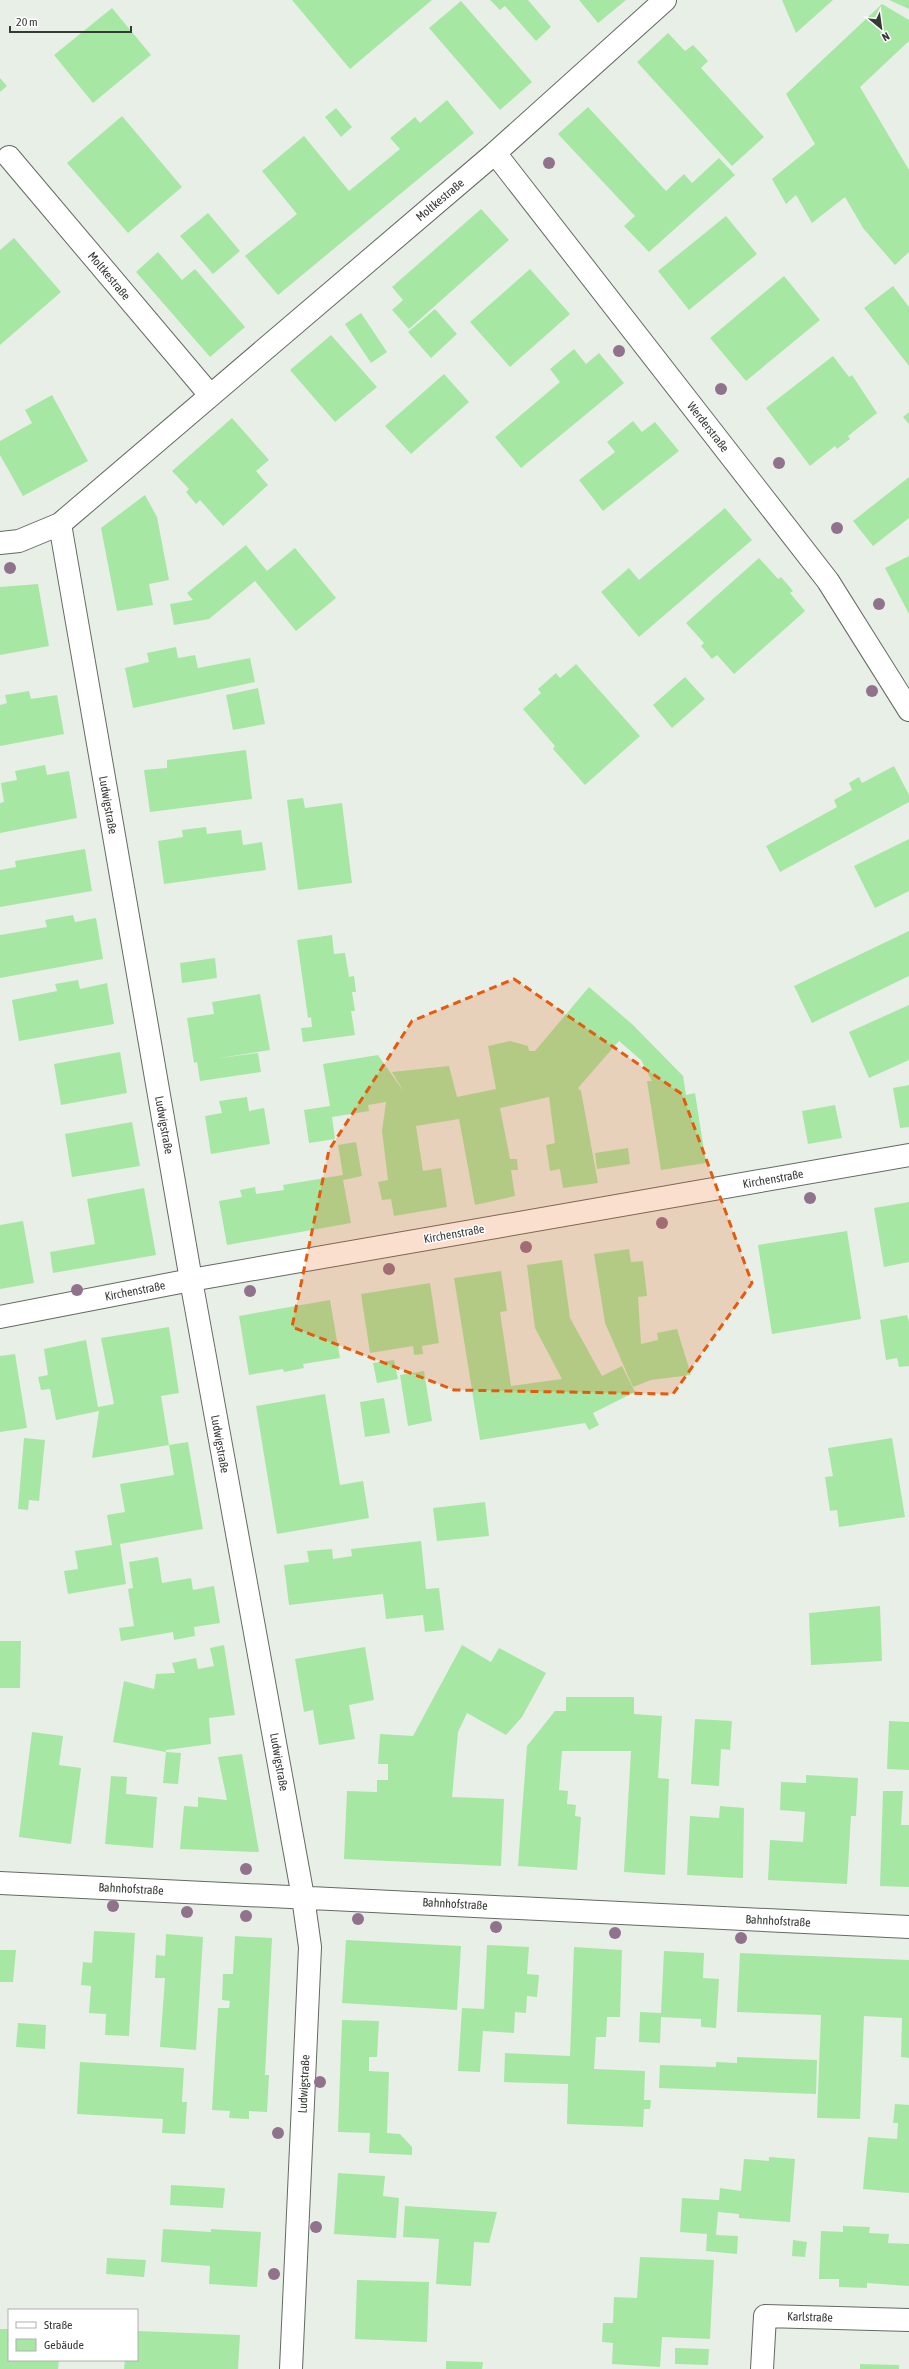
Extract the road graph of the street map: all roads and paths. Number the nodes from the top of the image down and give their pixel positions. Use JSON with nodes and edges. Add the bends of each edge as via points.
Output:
{"nodes":[{"id":1,"x":665,"y":0,"type":"edge"},
{"id":2,"x":495,"y":153,"type":"junction"},
{"id":3,"x":9,"y":157,"type":"dead end"},
{"id":4,"x":210,"y":395,"type":"junction"},
{"id":5,"x":60,"y":524,"type":"junction"},
{"id":6,"x":0,"y":543,"type":"edge"},
{"id":7,"x":909,"y":710,"type":"edge"},
{"id":8,"x":909,"y":1155,"type":"edge"},
{"id":9,"x":191,"y":1280,"type":"junction"},
{"id":10,"x":0,"y":1317,"type":"edge"},
{"id":11,"x":0,"y":1883,"type":"edge"},
{"id":12,"x":303,"y":1897,"type":"junction"},
{"id":13,"x":909,"y":1927,"type":"edge"},
{"id":14,"x":909,"y":2320,"type":"edge"},
{"id":15,"x":291,"y":2369,"type":"edge"},
{"id":16,"x":762,"y":2369,"type":"edge"}],
"edges":[{"from":1,"to":2,"type":"street","name":"Moltkestraße"},
{"from":2,"to":4,"type":"street","name":"Moltkestraße"},
{"from":2,"to":7,"type":"street","name":"Werderstraße","via":[[828,581]]},
{"from":3,"to":4,"type":"street","name":"Moltkestraße"},
{"from":4,"to":5,"type":"street","name":"Moltkestraße"},
{"from":5,"to":6,"type":"street","name":"Moltkestraße","via":[[19,541]]},
{"from":5,"to":9,"type":"street","name":"Ludwigstraße"},
{"from":8,"to":9,"type":"street","name":"Kirchenstraße"},
{"from":9,"to":10,"type":"street","name":"Kirchenstraße"},
{"from":9,"to":12,"type":"street","name":"Ludwigstraße"},
{"from":11,"to":12,"type":"street","name":"Bahnhofstraße"},
{"from":12,"to":13,"type":"street","name":"Bahnhofstraße"},
{"from":12,"to":15,"type":"street","name":"Ludwigstraße","via":[[310,1946]]},
{"from":14,"to":16,"type":"street","name":"Karlstraße","via":[[764,2316]]}]}
